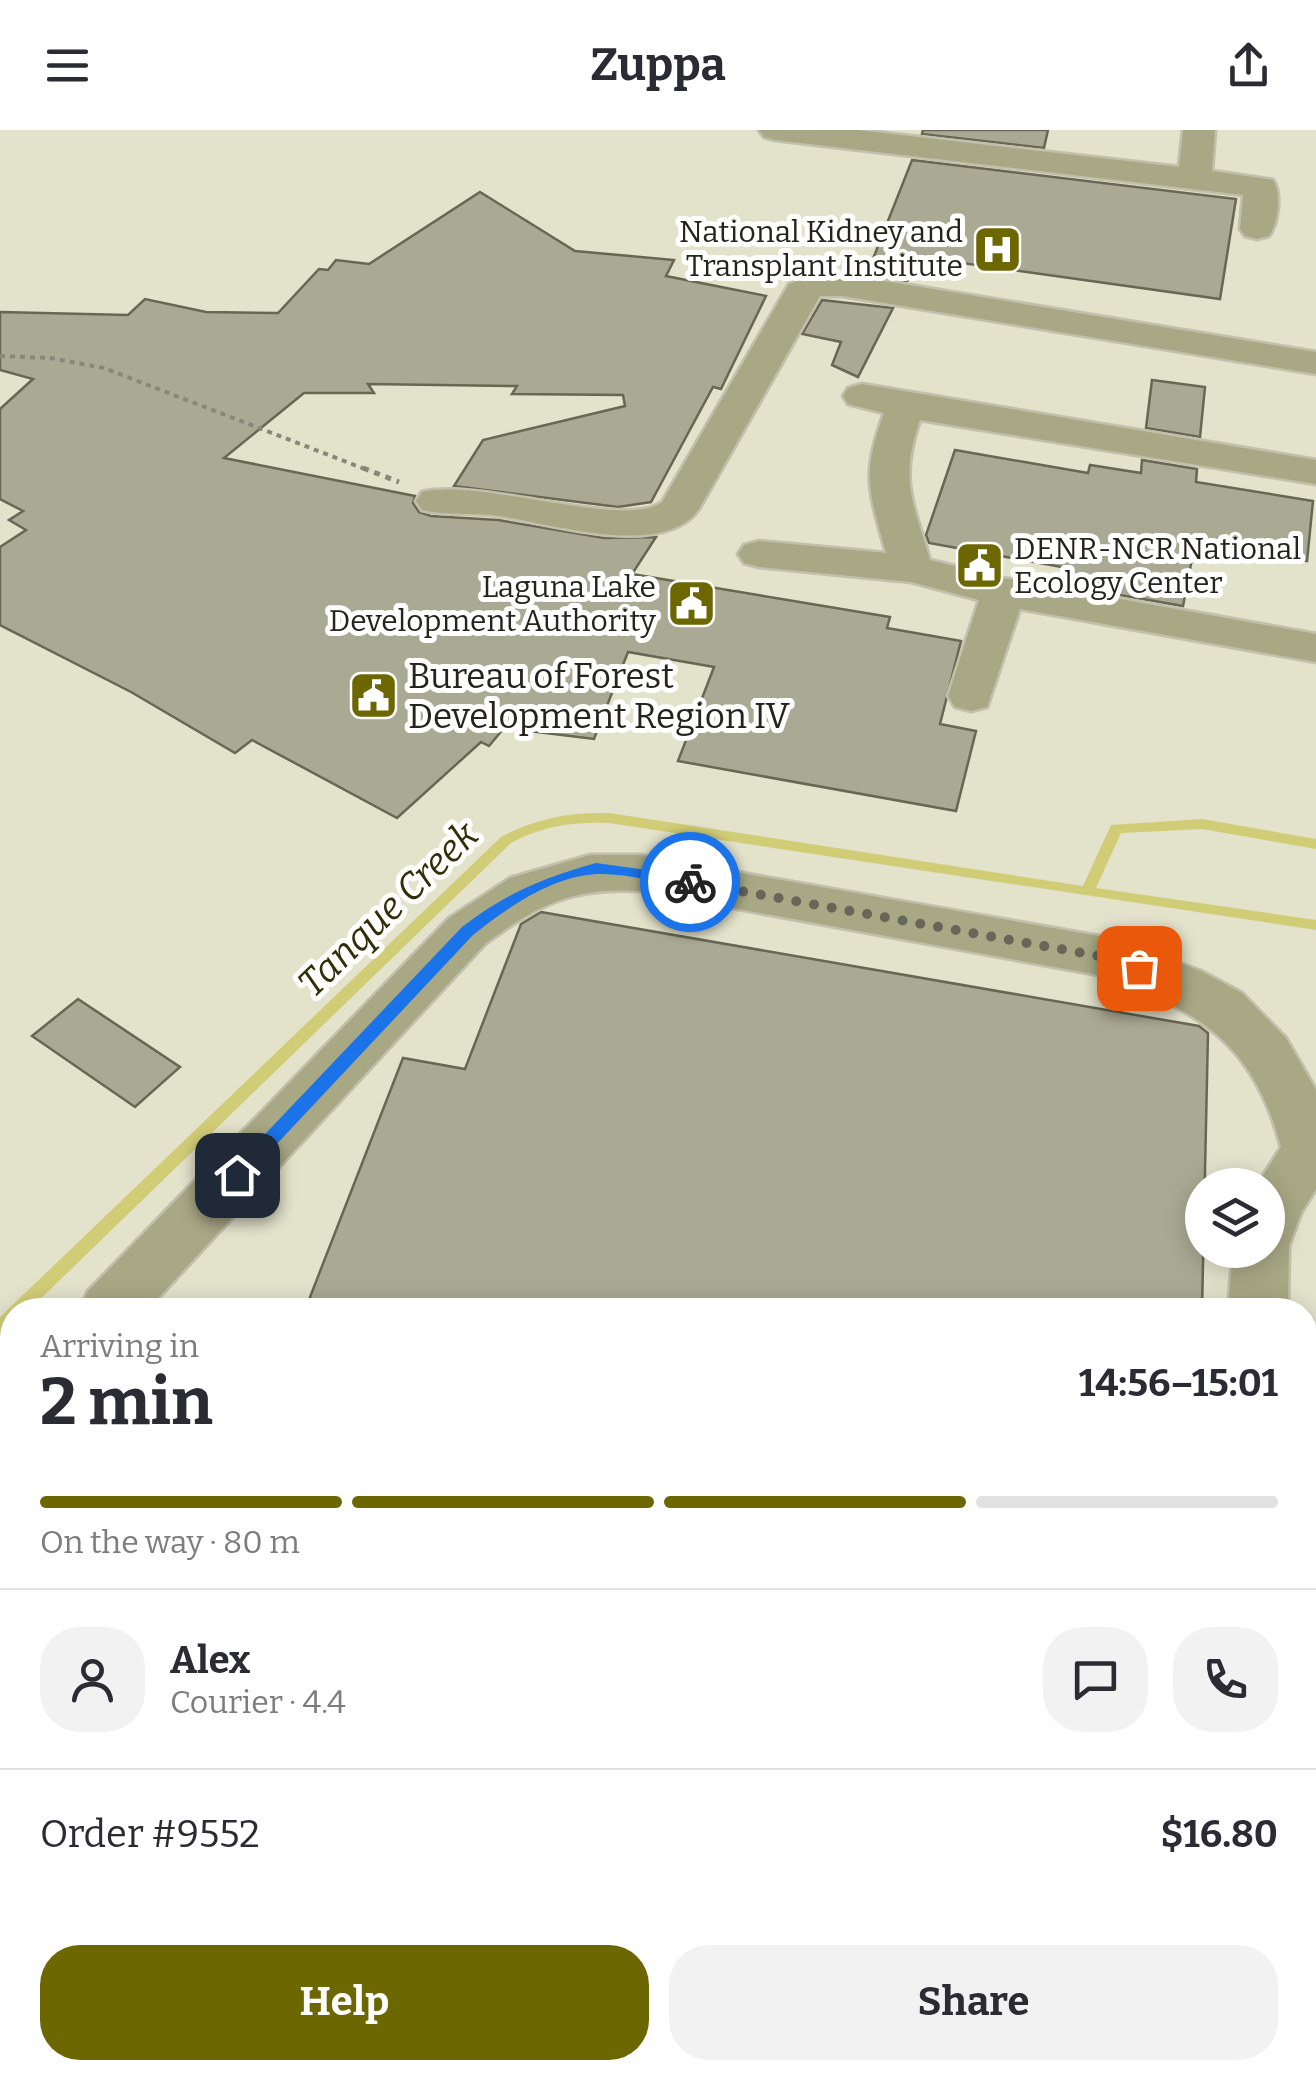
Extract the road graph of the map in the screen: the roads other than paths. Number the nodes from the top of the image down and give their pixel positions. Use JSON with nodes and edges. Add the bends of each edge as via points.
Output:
{"nodes":[{"id":1,"x":774,"y":130,"type":"edge"},
{"id":2,"x":1199,"y":130,"type":"edge"},
{"id":3,"x":1195,"y":179,"type":"junction"},
{"id":4,"x":1266,"y":208,"type":"dead end"},
{"id":5,"x":1316,"y":363,"type":"edge"},
{"id":6,"x":862,"y":396,"type":"dead end"},
{"id":7,"x":906,"y":406,"type":"junction"},
{"id":8,"x":1316,"y":472,"type":"edge"},
{"id":9,"x":436,"y":501,"type":"road end"},
{"id":10,"x":759,"y":554,"type":"dead end"},
{"id":11,"x":911,"y":569,"type":"junction"},
{"id":12,"x":1004,"y":592,"type":"junction"},
{"id":13,"x":1316,"y":648,"type":"edge"},
{"id":14,"x":971,"y":696,"type":"dead end"},
{"id":15,"x":1313,"y":1150,"type":"edge"},
{"id":16,"x":1285,"y":1190,"type":"edge"},
{"id":17,"x":1261,"y":1268,"type":"edge"},
{"id":18,"x":119,"y":1298,"type":"edge"},
{"id":19,"x":1259,"y":1298,"type":"edge"}],
"edges":[{"from":1,"to":3,"type":"lane"},
{"from":2,"to":3,"type":"lane"},
{"from":3,"to":4,"type":"lane","via":[[1261,187]]},
{"from":5,"to":9,"type":"lane","via":[[842,285],[812,286],[802,292],[667,518],[630,525],[494,502]]},
{"from":6,"to":7,"type":"lane"},
{"from":7,"to":8,"type":"lane"},
{"from":7,"to":11,"type":"lane","via":[[889,453],[887,484]]},
{"from":10,"to":11,"type":"lane"},
{"from":11,"to":12,"type":"lane"},
{"from":12,"to":13,"type":"lane"},
{"from":12,"to":14,"type":"lane"},
{"from":15,"to":16,"type":"lane"},
{"from":15,"to":18,"type":"lane","via":[[1300,1107],[1262,1047],[1224,1008],[1168,980],[1110,958],[596,869],[504,902],[468,931]]},
{"from":17,"to":19,"type":"lane"}]}
